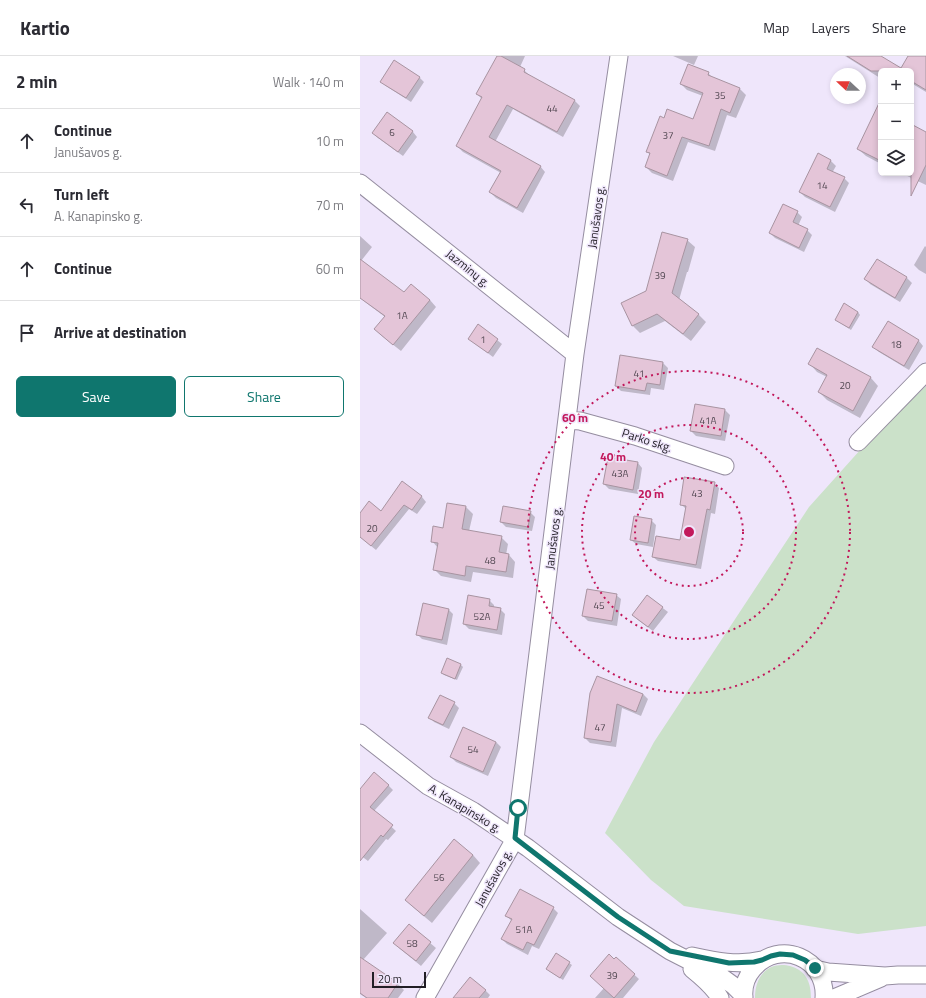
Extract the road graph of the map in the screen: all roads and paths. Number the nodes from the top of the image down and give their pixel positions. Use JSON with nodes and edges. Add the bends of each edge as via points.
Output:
{"nodes":[{"id":1,"x":619,"y":56,"type":"edge"},
{"id":2,"x":360,"y":183,"type":"edge"},
{"id":3,"x":576,"y":354,"type":"junction"},
{"id":4,"x":926,"y":372,"type":"edge"},
{"id":5,"x":567,"y":420,"type":"junction"},
{"id":6,"x":858,"y":442,"type":"dead end"},
{"id":7,"x":725,"y":466,"type":"dead end"},
{"id":8,"x":360,"y":733,"type":"edge"},
{"id":9,"x":515,"y":838,"type":"junction"},
{"id":10,"x":670,"y":951,"type":"junction"},
{"id":11,"x":762,"y":960,"type":"junction"},
{"id":12,"x":815,"y":968,"type":"junction"},
{"id":13,"x":926,"y":975,"type":"edge"},
{"id":14,"x":885,"y":976,"type":"junction"},
{"id":15,"x":744,"y":997,"type":"edge"},
{"id":16,"x":425,"y":998,"type":"edge"},
{"id":17,"x":720,"y":998,"type":"edge"},
{"id":18,"x":824,"y":998,"type":"edge"},
{"id":19,"x":834,"y":998,"type":"edge"}],
"edges":[{"from":1,"to":3,"type":"street","name":"Janušavos g."},
{"from":2,"to":3,"type":"street","name":"Jazminų g."},
{"from":3,"to":5,"type":"street","name":"Janušavos g."},
{"from":4,"to":6,"type":"street"},
{"from":5,"to":7,"type":"street","name":"Parko skg.","via":[[580,421],[634,436]]},
{"from":5,"to":9,"type":"street","name":"Janušavos g."},
{"from":8,"to":9,"type":"street","name":"A. Kanapinsko g.","via":[[428,786]]},
{"from":9,"to":10,"type":"street","name":"A. Kanapinsko g.","via":[[618,917]]},
{"from":9,"to":16,"type":"street","name":"Janušavos g."},
{"from":10,"to":11,"type":"street","via":[[729,963]]},
{"from":10,"to":15,"type":"street","via":[[723,978]]},
{"from":10,"to":17,"type":"street","via":[[716,991]]},
{"from":11,"to":12,"type":"street","via":[[780,954],[793,955]]},
{"from":11,"to":15,"type":"street","via":[[750,973],[745,984]]},
{"from":12,"to":14,"type":"street","via":[[828,972]]},
{"from":12,"to":18,"type":"street","via":[[821,979]]},
{"from":13,"to":14,"type":"street"},
{"from":14,"to":19,"type":"street"}]}
